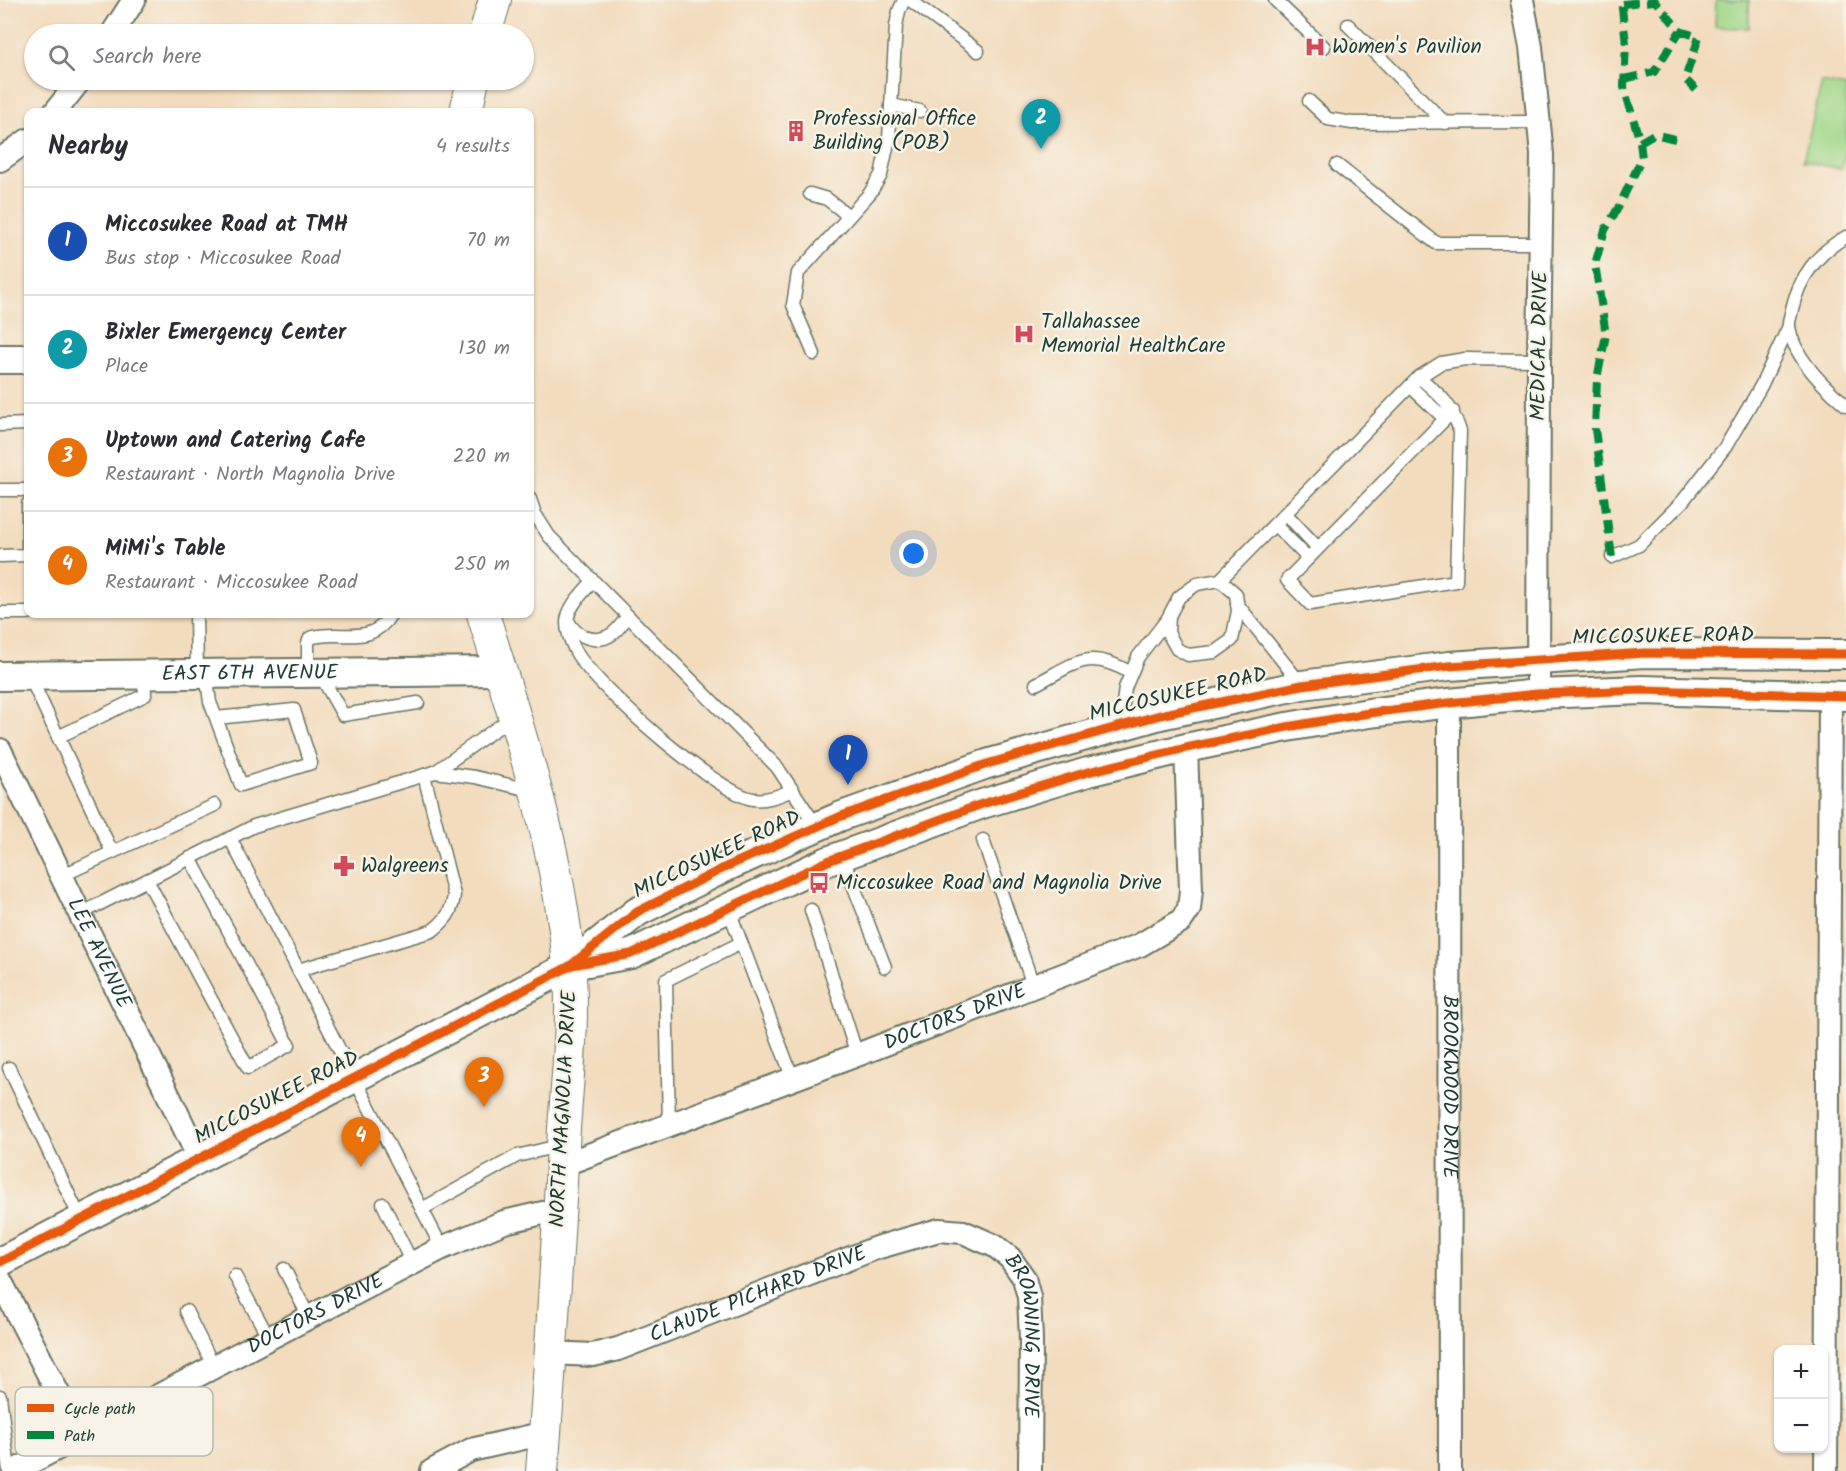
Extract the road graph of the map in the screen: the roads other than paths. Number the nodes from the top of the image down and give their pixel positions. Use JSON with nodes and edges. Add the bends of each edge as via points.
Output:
{"nodes":[{"id":1,"x":134,"y":0,"type":"edge"},
{"id":2,"x":495,"y":0,"type":"edge"},
{"id":3,"x":904,"y":0,"type":"edge"},
{"id":4,"x":910,"y":0,"type":"edge"},
{"id":5,"x":1275,"y":0,"type":"edge"},
{"id":6,"x":1522,"y":0,"type":"edge"},
{"id":7,"x":118,"y":24,"type":"edge"},
{"id":8,"x":488,"y":24,"type":"edge"},
{"id":9,"x":1348,"y":25,"type":"dead end"},
{"id":10,"x":1324,"y":47,"type":"dead end"},
{"id":11,"x":978,"y":51,"type":"dead end"},
{"id":12,"x":72,"y":90,"type":"edge"},
{"id":13,"x":471,"y":90,"type":"edge"},
{"id":14,"x":1309,"y":101,"type":"dead end"},
{"id":15,"x":891,"y":105,"type":"junction"},
{"id":16,"x":58,"y":108,"type":"edge"},
{"id":17,"x":467,"y":108,"type":"edge"},
{"id":18,"x":920,"y":111,"type":"dead end"},
{"id":19,"x":1540,"y":122,"type":"junction"},
{"id":20,"x":1445,"y":123,"type":"junction"},
{"id":21,"x":24,"y":143,"type":"edge"},
{"id":22,"x":0,"y":160,"type":"edge"},
{"id":23,"x":1337,"y":165,"type":"dead end"},
{"id":24,"x":810,"y":194,"type":"dead end"},
{"id":25,"x":849,"y":216,"type":"junction"},
{"id":26,"x":1846,"y":237,"type":"edge"},
{"id":27,"x":1541,"y":243,"type":"junction"},
{"id":28,"x":1789,"y":326,"type":"junction"},
{"id":29,"x":814,"y":354,"type":"dead end"},
{"id":30,"x":0,"y":359,"type":"edge"},
{"id":31,"x":24,"y":359,"type":"edge"},
{"id":32,"x":1539,"y":360,"type":"junction"},
{"id":33,"x":1414,"y":382,"type":"junction"},
{"id":34,"x":1846,"y":405,"type":"edge"},
{"id":35,"x":1449,"y":415,"type":"junction"},
{"id":36,"x":24,"y":424,"type":"edge"},
{"id":37,"x":0,"y":425,"type":"edge"},
{"id":38,"x":0,"y":490,"type":"edge"},
{"id":39,"x":24,"y":490,"type":"edge"},
{"id":40,"x":534,"y":511,"type":"edge"},
{"id":41,"x":1286,"y":514,"type":"junction"},
{"id":42,"x":1275,"y":525,"type":"junction"},
{"id":43,"x":1318,"y":548,"type":"junction"},
{"id":44,"x":0,"y":555,"type":"edge"},
{"id":45,"x":24,"y":555,"type":"edge"},
{"id":46,"x":1612,"y":557,"type":"dead end"},
{"id":47,"x":1308,"y":558,"type":"junction"},
{"id":48,"x":1220,"y":580,"type":"junction"},
{"id":49,"x":593,"y":581,"type":"junction"},
{"id":50,"x":1237,"y":604,"type":"junction"},
{"id":51,"x":0,"y":613,"type":"edge"},
{"id":52,"x":24,"y":613,"type":"edge"},
{"id":53,"x":628,"y":616,"type":"junction"},
{"id":54,"x":1169,"y":616,"type":"junction"},
{"id":55,"x":196,"y":618,"type":"edge"},
{"id":56,"x":388,"y":618,"type":"edge"},
{"id":57,"x":484,"y":618,"type":"edge"},
{"id":58,"x":567,"y":620,"type":"junction"},
{"id":59,"x":1846,"y":654,"type":"edge"},
{"id":60,"x":1537,"y":658,"type":"junction"},
{"id":61,"x":500,"y":671,"type":"junction"},
{"id":62,"x":314,"y":673,"type":"junction"},
{"id":63,"x":1131,"y":673,"type":"junction"},
{"id":64,"x":201,"y":674,"type":"junction"},
{"id":65,"x":144,"y":675,"type":"junction"},
{"id":66,"x":0,"y":676,"type":"edge"},
{"id":67,"x":29,"y":676,"type":"junction"},
{"id":68,"x":1349,"y":679,"type":"junction"},
{"id":69,"x":1036,"y":684,"type":"dead end"},
{"id":70,"x":1302,"y":685,"type":"junction"},
{"id":71,"x":1538,"y":694,"type":"junction"},
{"id":72,"x":1838,"y":696,"type":"edge"},
{"id":73,"x":418,"y":703,"type":"dead end"},
{"id":74,"x":1449,"y":703,"type":"junction"},
{"id":75,"x":515,"y":715,"type":"junction"},
{"id":76,"x":216,"y":718,"type":"junction"},
{"id":77,"x":1120,"y":726,"type":"junction"},
{"id":78,"x":58,"y":737,"type":"junction"},
{"id":79,"x":1186,"y":748,"type":"junction"},
{"id":80,"x":0,"y":750,"type":"edge"},
{"id":81,"x":430,"y":773,"type":"junction"},
{"id":82,"x":793,"y":790,"type":"junction"},
{"id":83,"x":536,"y":792,"type":"junction"},
{"id":84,"x":215,"y":805,"type":"dead end"},
{"id":85,"x":817,"y":827,"type":"junction"},
{"id":86,"x":230,"y":838,"type":"junction"},
{"id":87,"x":983,"y":840,"type":"dead end"},
{"id":88,"x":112,"y":852,"type":"junction"},
{"id":89,"x":842,"y":856,"type":"junction"},
{"id":90,"x":190,"y":858,"type":"junction"},
{"id":91,"x":61,"y":876,"type":"junction"},
{"id":92,"x":147,"y":880,"type":"junction"},
{"id":93,"x":728,"y":908,"type":"junction"},
{"id":94,"x":811,"y":910,"type":"dead end"},
{"id":95,"x":80,"y":914,"type":"junction"},
{"id":96,"x":741,"y":943,"type":"junction"},
{"id":97,"x":570,"y":966,"type":"junction"},
{"id":98,"x":885,"y":967,"type":"dead end"},
{"id":99,"x":298,"y":970,"type":"junction"},
{"id":100,"x":1034,"y":988,"type":"junction"},
{"id":101,"x":857,"y":1055,"type":"junction"},
{"id":102,"x":9,"y":1068,"type":"dead end"},
{"id":103,"x":356,"y":1078,"type":"junction"},
{"id":104,"x":793,"y":1079,"type":"junction"},
{"id":105,"x":669,"y":1125,"type":"junction"},
{"id":106,"x":562,"y":1155,"type":"junction"},
{"id":107,"x":199,"y":1158,"type":"junction"},
{"id":108,"x":383,"y":1204,"type":"dead end"},
{"id":109,"x":422,"y":1209,"type":"junction"},
{"id":110,"x":560,"y":1209,"type":"junction"},
{"id":111,"x":81,"y":1220,"type":"junction"},
{"id":112,"x":963,"y":1232,"type":"joint"},
{"id":113,"x":442,"y":1248,"type":"junction"},
{"id":114,"x":0,"y":1262,"type":"edge"},
{"id":115,"x":412,"y":1263,"type":"junction"},
{"id":116,"x":284,"y":1269,"type":"dead end"},
{"id":117,"x":235,"y":1276,"type":"dead end"},
{"id":118,"x":0,"y":1280,"type":"edge"},
{"id":119,"x":186,"y":1311,"type":"dead end"},
{"id":120,"x":309,"y":1317,"type":"junction"},
{"id":121,"x":268,"y":1338,"type":"junction"},
{"id":122,"x":551,"y":1353,"type":"junction"},
{"id":123,"x":214,"y":1367,"type":"junction"},
{"id":124,"x":55,"y":1387,"type":"edge"},
{"id":125,"x":175,"y":1387,"type":"edge"},
{"id":126,"x":0,"y":1396,"type":"edge"},
{"id":127,"x":545,"y":1432,"type":"junction"},
{"id":128,"x":41,"y":1456,"type":"edge"},
{"id":129,"x":11,"y":1471,"type":"edge"},
{"id":130,"x":432,"y":1471,"type":"edge"},
{"id":131,"x":542,"y":1471,"type":"edge"},
{"id":132,"x":1030,"y":1471,"type":"edge"},
{"id":133,"x":1450,"y":1471,"type":"edge"},
{"id":134,"x":1826,"y":1471,"type":"edge"}],
"edges":[{"from":1,"to":7,"type":"street"},
{"from":2,"to":8,"type":"main road"},
{"from":3,"to":15,"type":"lane","via":[[896,26]]},
{"from":4,"to":11,"type":"lane"},
{"from":5,"to":10,"type":"lane"},
{"from":6,"to":19,"type":"street","name":"MEDICAL DRIVE"},
{"from":9,"to":20,"type":"lane"},
{"from":12,"to":16,"type":"street"},
{"from":13,"to":17,"type":"main road"},
{"from":14,"to":20,"type":"lane","via":[[1328,118],[1352,123]]},
{"from":15,"to":18,"type":"lane"},
{"from":15,"to":25,"type":"lane","via":[[881,175]]},
{"from":19,"to":20,"type":"lane"},
{"from":19,"to":27,"type":"street","name":"MEDICAL DRIVE"},
{"from":21,"to":22,"type":"street"},
{"from":23,"to":27,"type":"lane","via":[[1436,243]]},
{"from":24,"to":25,"type":"lane","via":[[827,200]]},
{"from":25,"to":29,"type":"lane","via":[[798,273],[793,305]]},
{"from":26,"to":28,"type":"lane","via":[[1807,271]]},
{"from":27,"to":32,"type":"street","name":"MEDICAL DRIVE"},
{"from":28,"to":34,"type":"lane","via":[[1800,355],[1824,387]]},
{"from":28,"to":46,"type":"lane","via":[[1761,386],[1726,446],[1682,502],[1639,546]]},
{"from":30,"to":31,"type":"street"},
{"from":32,"to":33,"type":"lane","via":[[1465,359],[1441,363]]},
{"from":32,"to":60,"type":"street","name":"MEDICAL DRIVE"},
{"from":33,"to":35,"type":"lane","via":[[1446,401]]},
{"from":33,"to":41,"type":"lane"},
{"from":35,"to":43,"type":"lane"},
{"from":35,"to":47,"type":"lane","via":[[1461,431],[1456,581],[1310,604],[1287,580]]},
{"from":36,"to":37,"type":"lane"},
{"from":38,"to":39,"type":"lane"},
{"from":40,"to":49,"type":"lane","via":[[549,537]]},
{"from":41,"to":42,"type":"lane"},
{"from":41,"to":43,"type":"lane"},
{"from":42,"to":47,"type":"lane"},
{"from":42,"to":48,"type":"lane"},
{"from":43,"to":47,"type":"lane"},
{"from":44,"to":45,"type":"lane"},
{"from":48,"to":50,"type":"lane","via":[[1236,594]]},
{"from":48,"to":54,"type":"lane","via":[[1197,584],[1179,597]]},
{"from":49,"to":53,"type":"lane"},
{"from":49,"to":58,"type":"lane","via":[[571,608]]},
{"from":50,"to":54,"type":"lane","via":[[1232,640],[1215,652],[1188,655],[1177,649],[1168,633]]},
{"from":50,"to":70,"type":"lane"},
{"from":51,"to":52,"type":"lane"},
{"from":53,"to":58,"type":"lane","via":[[604,639],[586,638]]},
{"from":53,"to":82,"type":"lane","via":[[777,767]]},
{"from":54,"to":63,"type":"lane","via":[[1138,657]]},
{"from":55,"to":64,"type":"lane"},
{"from":56,"to":62,"type":"lane","via":[[373,632],[310,638]]},
{"from":57,"to":61,"type":"main road","name":"NORTH MAGNOLIA DRIVE"},
{"from":58,"to":82,"type":"lane","via":[[575,651],[619,702],[728,789],[752,799],[773,798]]},
{"from":59,"to":60,"type":"street","name":"MICCOSUKEE ROAD","via":[[1645,653]]},
{"from":60,"to":68,"type":"street","name":"MICCOSUKEE ROAD"},
{"from":60,"to":71,"type":"street","name":"MEDICAL DRIVE"},
{"from":61,"to":62,"type":"street","name":"EAST 6TH AVENUE"},
{"from":61,"to":75,"type":"main road","name":"NORTH MAGNOLIA DRIVE"},
{"from":62,"to":64,"type":"street","name":"EAST 6TH AVENUE"},
{"from":62,"to":73,"type":"lane","via":[[343,715]]},
{"from":63,"to":69,"type":"lane","via":[[1101,659],[1080,661]]},
{"from":63,"to":77,"type":"lane"},
{"from":64,"to":65,"type":"street","name":"EAST 6TH AVENUE"},
{"from":64,"to":76,"type":"lane"},
{"from":65,"to":67,"type":"street","name":"EAST 6TH AVENUE"},
{"from":65,"to":78,"type":"lane","via":[[146,695]]},
{"from":66,"to":67,"type":"street","name":"EAST 6TH AVENUE"},
{"from":67,"to":78,"type":"lane"},
{"from":68,"to":70,"type":"street","name":"MICCOSUKEE ROAD"},
{"from":68,"to":79,"type":"street","via":[[1322,697],[1208,719],[1192,732]]},
{"from":70,"to":77,"type":"street","name":"MICCOSUKEE ROAD"},
{"from":71,"to":72,"type":"street","name":"MICCOSUKEE ROAD","via":[[1642,690]]},
{"from":71,"to":74,"type":"street","name":"MICCOSUKEE ROAD"},
{"from":72,"to":134,"type":"street"},
{"from":74,"to":79,"type":"street","name":"MICCOSUKEE ROAD","via":[[1319,722]]},
{"from":74,"to":133,"type":"street","name":"BROOKWOOD DRIVE"},
{"from":75,"to":81,"type":"lane"},
{"from":75,"to":83,"type":"main road","name":"NORTH MAGNOLIA DRIVE"},
{"from":76,"to":76,"type":"lane","via":[[241,785],[311,764],[294,710]]},
{"from":77,"to":85,"type":"street","name":"MICCOSUKEE ROAD","via":[[987,764]]},
{"from":78,"to":88,"type":"lane"},
{"from":79,"to":89,"type":"street","name":"MICCOSUKEE ROAD","via":[[982,804]]},
{"from":79,"to":100,"type":"street","name":"DOCTORS DRIVE","via":[[1189,909],[1181,921],[1140,945]]},
{"from":80,"to":91,"type":"street","name":"LEE AVENUE"},
{"from":81,"to":83,"type":"lane","via":[[475,777]]},
{"from":81,"to":86,"type":"lane","via":[[255,826]]},
{"from":81,"to":99,"type":"lane","via":[[454,895],[452,910],[445,921],[432,931]]},
{"from":82,"to":85,"type":"lane"},
{"from":83,"to":97,"type":"main road","name":"NORTH MAGNOLIA DRIVE","via":[[561,897]]},
{"from":84,"to":88,"type":"lane"},
{"from":85,"to":97,"type":"street","name":"MICCOSUKEE ROAD","via":[[637,912]]},
{"from":86,"to":90,"type":"lane"},
{"from":86,"to":99,"type":"lane"},
{"from":87,"to":100,"type":"lane"},
{"from":88,"to":91,"type":"lane"},
{"from":89,"to":93,"type":"street","name":"MICCOSUKEE ROAD"},
{"from":89,"to":98,"type":"lane"},
{"from":90,"to":92,"type":"lane"},
{"from":90,"to":92,"type":"lane","via":[[289,1046],[248,1068]]},
{"from":91,"to":95,"type":"street","name":"LEE AVENUE"},
{"from":92,"to":95,"type":"lane"},
{"from":93,"to":96,"type":"lane"},
{"from":93,"to":97,"type":"street","name":"MICCOSUKEE ROAD","via":[[631,954]]},
{"from":94,"to":101,"type":"lane"},
{"from":95,"to":107,"type":"street","name":"LEE AVENUE"},
{"from":96,"to":104,"type":"lane"},
{"from":96,"to":105,"type":"lane","via":[[666,980]]},
{"from":97,"to":103,"type":"street","name":"MICCOSUKEE ROAD"},
{"from":97,"to":106,"type":"main road","name":"NORTH MAGNOLIA DRIVE"},
{"from":99,"to":103,"type":"lane"},
{"from":100,"to":101,"type":"street","name":"DOCTORS DRIVE"},
{"from":101,"to":104,"type":"street","name":"DOCTORS DRIVE"},
{"from":102,"to":111,"type":"lane"},
{"from":103,"to":107,"type":"street","name":"MICCOSUKEE ROAD"},
{"from":103,"to":109,"type":"lane"},
{"from":104,"to":105,"type":"street","name":"DOCTORS DRIVE"},
{"from":105,"to":106,"type":"street","name":"DOCTORS DRIVE"},
{"from":106,"to":109,"type":"lane","via":[[517,1156]]},
{"from":106,"to":110,"type":"main road","name":"NORTH MAGNOLIA DRIVE"},
{"from":107,"to":111,"type":"street","name":"MICCOSUKEE ROAD"},
{"from":108,"to":115,"type":"lane"},
{"from":109,"to":113,"type":"lane"},
{"from":110,"to":113,"type":"street","name":"DOCTORS DRIVE","via":[[504,1222]]},
{"from":110,"to":122,"type":"main road","name":"NORTH MAGNOLIA DRIVE"},
{"from":111,"to":114,"type":"street","name":"MICCOSUKEE ROAD"},
{"from":112,"to":122,"type":"street","name":"CLAUDE PICHARD DRIVE","via":[[939,1230],[876,1248],[618,1349],[593,1355]]},
{"from":112,"to":132,"type":"street","name":"BROWNING DRIVE","via":[[995,1246],[1010,1258],[1027,1288],[1031,1339]]},
{"from":113,"to":115,"type":"street","name":"DOCTORS DRIVE"},
{"from":115,"to":120,"type":"street","name":"DOCTORS DRIVE"},
{"from":116,"to":120,"type":"lane"},
{"from":117,"to":121,"type":"lane"},
{"from":118,"to":124,"type":"street"},
{"from":119,"to":123,"type":"lane"},
{"from":120,"to":121,"type":"street","name":"DOCTORS DRIVE"},
{"from":121,"to":123,"type":"street","name":"DOCTORS DRIVE"},
{"from":122,"to":127,"type":"main road","name":"NORTH MAGNOLIA DRIVE"},
{"from":123,"to":125,"type":"street","name":"DOCTORS DRIVE"},
{"from":126,"to":129,"type":"lane"},
{"from":127,"to":130,"type":"street","via":[[471,1450]]},
{"from":127,"to":131,"type":"main road","name":"NORTH MAGNOLIA DRIVE"},
{"from":128,"to":129,"type":"street","name":"DOCTORS DRIVE"}]}
